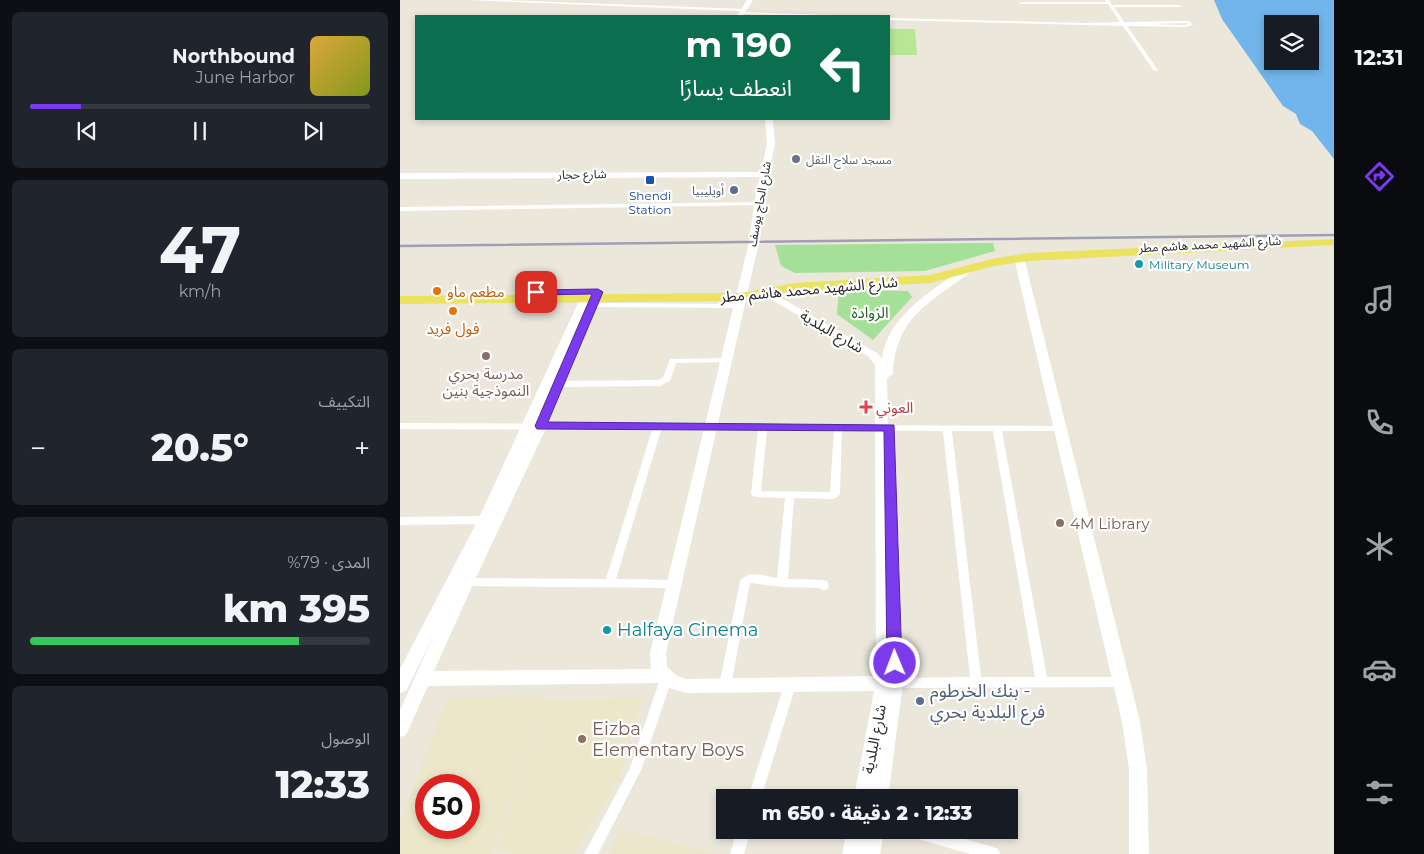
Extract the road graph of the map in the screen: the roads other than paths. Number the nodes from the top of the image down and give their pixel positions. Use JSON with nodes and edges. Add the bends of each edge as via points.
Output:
{"nodes":[{"id":1,"x":469,"y":0,"type":"edge"},
{"id":2,"x":477,"y":0,"type":"edge"},
{"id":3,"x":505,"y":0,"type":"edge"},
{"id":4,"x":590,"y":0,"type":"edge"},
{"id":5,"x":625,"y":0,"type":"edge"},
{"id":6,"x":656,"y":0,"type":"edge"},
{"id":7,"x":687,"y":0,"type":"edge"},
{"id":8,"x":750,"y":0,"type":"edge"},
{"id":9,"x":1174,"y":0,"type":"edge"},
{"id":10,"x":546,"y":1,"type":"edge"},
{"id":11,"x":561,"y":1,"type":"edge"},
{"id":12,"x":1021,"y":3,"type":"dead end"},
{"id":13,"x":1109,"y":3,"type":"edge"},
{"id":14,"x":585,"y":4,"type":"junction"},
{"id":15,"x":713,"y":4,"type":"dead end"},
{"id":16,"x":620,"y":5,"type":"junction"},
{"id":17,"x":649,"y":6,"type":"junction"},
{"id":18,"x":1180,"y":6,"type":"junction"},
{"id":19,"x":680,"y":7,"type":"junction"},
{"id":20,"x":709,"y":8,"type":"junction"},
{"id":21,"x":742,"y":13,"type":"edge"},
{"id":22,"x":799,"y":15,"type":"edge"},
{"id":23,"x":890,"y":19,"type":"edge"},
{"id":24,"x":1124,"y":24,"type":"junction"},
{"id":25,"x":1156,"y":70,"type":"dead end"},
{"id":26,"x":769,"y":120,"type":"edge"},
{"id":27,"x":400,"y":176,"type":"edge"},
{"id":28,"x":764,"y":176,"type":"junction"},
{"id":29,"x":758,"y":204,"type":"junction"},
{"id":30,"x":400,"y":209,"type":"edge"},
{"id":31,"x":1334,"y":240,"type":"edge"},
{"id":32,"x":1019,"y":258,"type":"junction"},
{"id":33,"x":967,"y":270,"type":"junction"},
{"id":34,"x":400,"y":294,"type":"edge"},
{"id":35,"x":767,"y":294,"type":"junction"},
{"id":36,"x":592,"y":297,"type":"junction"},
{"id":37,"x":740,"y":298,"type":"junction"},
{"id":38,"x":400,"y":300,"type":"edge"},
{"id":39,"x":725,"y":360,"type":"junction"},
{"id":40,"x":558,"y":384,"type":"junction"},
{"id":41,"x":400,"y":426,"type":"edge"},
{"id":42,"x":534,"y":426,"type":"junction"},
{"id":43,"x":657,"y":427,"type":"junction"},
{"id":44,"x":710,"y":427,"type":"junction"},
{"id":45,"x":886,"y":427,"type":"junction"},
{"id":46,"x":763,"y":428,"type":"junction"},
{"id":47,"x":838,"y":428,"type":"junction"},
{"id":48,"x":948,"y":428,"type":"junction"},
{"id":49,"x":997,"y":428,"type":"junction"},
{"id":50,"x":1059,"y":428,"type":"junction"},
{"id":51,"x":790,"y":495,"type":"junction"},
{"id":52,"x":485,"y":520,"type":"junction"},
{"id":53,"x":400,"y":521,"type":"edge"},
{"id":54,"x":466,"y":582,"type":"junction"},
{"id":55,"x":610,"y":582,"type":"junction"},
{"id":56,"x":675,"y":584,"type":"junction"},
{"id":57,"x":782,"y":584,"type":"junction"},
{"id":58,"x":824,"y":586,"type":"dead end"},
{"id":59,"x":665,"y":678,"type":"junction"},
{"id":60,"x":422,"y":679,"type":"junction"},
{"id":61,"x":976,"y":681,"type":"junction"},
{"id":62,"x":1122,"y":682,"type":"junction"},
{"id":63,"x":401,"y":683,"type":"edge"},
{"id":64,"x":890,"y":683,"type":"junction"},
{"id":65,"x":1042,"y":683,"type":"junction"},
{"id":66,"x":790,"y":685,"type":"junction"},
{"id":67,"x":725,"y":686,"type":"junction"},
{"id":68,"x":400,"y":729,"type":"edge"},
{"id":69,"x":757,"y":789,"type":"edge"},
{"id":70,"x":865,"y":789,"type":"edge"},
{"id":71,"x":880,"y":789,"type":"edge"},
{"id":72,"x":741,"y":839,"type":"edge"},
{"id":73,"x":855,"y":839,"type":"edge"},
{"id":74,"x":872,"y":839,"type":"edge"},
{"id":75,"x":942,"y":839,"type":"edge"},
{"id":76,"x":591,"y":854,"type":"edge"},
{"id":77,"x":737,"y":854,"type":"edge"},
{"id":78,"x":852,"y":854,"type":"edge"},
{"id":79,"x":870,"y":854,"type":"edge"},
{"id":80,"x":993,"y":854,"type":"edge"},
{"id":81,"x":1139,"y":854,"type":"edge"}],
"edges":[{"from":1,"to":2,"type":"street"},
{"from":2,"to":3,"type":"street"},
{"from":3,"to":10,"type":"street"},
{"from":4,"to":14,"type":"street"},
{"from":5,"to":16,"type":"street"},
{"from":6,"to":17,"type":"street"},
{"from":7,"to":19,"type":"street"},
{"from":8,"to":21,"type":"street"},
{"from":9,"to":18,"type":"street"},
{"from":10,"to":11,"type":"street"},
{"from":11,"to":14,"type":"street"},
{"from":12,"to":13,"type":"street"},
{"from":13,"to":18,"type":"street"},
{"from":13,"to":24,"type":"street"},
{"from":14,"to":16,"type":"street"},
{"from":15,"to":20,"type":"street"},
{"from":16,"to":17,"type":"street"},
{"from":17,"to":19,"type":"street"},
{"from":18,"to":24,"type":"street","via":[[1190,26]]},
{"from":19,"to":20,"type":"street"},
{"from":20,"to":21,"type":"street"},
{"from":21,"to":22,"type":"street"},
{"from":23,"to":24,"type":"street"},
{"from":24,"to":25,"type":"street"},
{"from":26,"to":28,"type":"street","name":"شارع الحاج يوسف","via":[[771,144]]},
{"from":27,"to":28,"type":"street","name":"شارع حجار"},
{"from":28,"to":29,"type":"street","name":"شارع الحاج يوسف"},
{"from":29,"to":30,"type":"street"},
{"from":29,"to":37,"type":"street","name":"شارع الحاج يوسف","via":[[754,242]]},
{"from":31,"to":32,"type":"main road","name":"شارع الشهيد محمد هاشم مطر"},
{"from":31,"to":37,"type":"main road","name":"شارع الشهيد محمد هاشم مطر","via":[[999,255],[928,274],[810,281]]},
{"from":32,"to":33,"type":"main road","name":"شارع الشهيد محمد هاشم مطر"},
{"from":32,"to":50,"type":"street"},
{"from":33,"to":35,"type":"main road","name":"شارع الشهيد محمد هاشم مطر","via":[[930,279],[795,287]]},
{"from":33,"to":45,"type":"street","name":"شارع البلدية","via":[[916,309],[895,332],[887,349]]},
{"from":34,"to":36,"type":"main road","name":"شارع الشهيد محمد هاشم مطر"},
{"from":35,"to":37,"type":"main road","name":"شارع الشهيد محمد هاشم مطر"},
{"from":35,"to":45,"type":"street","name":"شارع البلدية","via":[[873,355],[881,364]]},
{"from":36,"to":37,"type":"main road","name":"شارع الشهيد محمد هاشم مطر"},
{"from":36,"to":38,"type":"main road","name":"شارع الشهيد محمد هاشم مطر"},
{"from":36,"to":40,"type":"street"},
{"from":36,"to":42,"type":"street"},
{"from":37,"to":39,"type":"street","name":"شارع الحاج يوسف"},
{"from":39,"to":40,"type":"street","via":[[673,361],[667,379],[660,383]]},
{"from":39,"to":44,"type":"street","name":"شارع الحاج يوسف"},
{"from":40,"to":42,"type":"street"},
{"from":41,"to":42,"type":"street"},
{"from":42,"to":43,"type":"street"},
{"from":42,"to":52,"type":"street"},
{"from":42,"to":54,"type":"street"},
{"from":43,"to":44,"type":"street"},
{"from":43,"to":55,"type":"street"},
{"from":44,"to":46,"type":"street"},
{"from":44,"to":56,"type":"street","name":"شارع الحاج يوسف"},
{"from":45,"to":47,"type":"street"},
{"from":45,"to":48,"type":"street"},
{"from":45,"to":64,"type":"street","name":"شارع البلدية"},
{"from":46,"to":47,"type":"street"},
{"from":46,"to":51,"type":"street","via":[[756,494]]},
{"from":47,"to":51,"type":"street","via":[[835,495]]},
{"from":48,"to":49,"type":"street"},
{"from":48,"to":61,"type":"street"},
{"from":49,"to":50,"type":"street"},
{"from":49,"to":65,"type":"street"},
{"from":50,"to":62,"type":"street"},
{"from":51,"to":57,"type":"street"},
{"from":52,"to":53,"type":"street"},
{"from":52,"to":63,"type":"street"},
{"from":54,"to":55,"type":"street"},
{"from":54,"to":60,"type":"street"},
{"from":55,"to":56,"type":"street"},
{"from":56,"to":59,"type":"street","name":"شارع الحاج يوسف","via":[[658,654],[659,670]]},
{"from":57,"to":58,"type":"street"},
{"from":57,"to":67,"type":"street","via":[[750,578],[745,581]]},
{"from":59,"to":60,"type":"street"},
{"from":59,"to":67,"type":"street","via":[[686,686]]},
{"from":59,"to":76,"type":"street","via":[[636,770]]},
{"from":60,"to":68,"type":"street"},
{"from":61,"to":64,"type":"street"},
{"from":61,"to":65,"type":"street"},
{"from":62,"to":65,"type":"street"},
{"from":62,"to":81,"type":"street","via":[[1138,768]]},
{"from":64,"to":66,"type":"street"},
{"from":64,"to":70,"type":"street","name":"شارع البلدية"},
{"from":64,"to":71,"type":"street","name":"شارع البلدية"},
{"from":66,"to":67,"type":"street"},
{"from":66,"to":69,"type":"street"},
{"from":72,"to":77,"type":"street"},
{"from":73,"to":78,"type":"street"},
{"from":74,"to":79,"type":"street"},
{"from":75,"to":80,"type":"street"}]}
